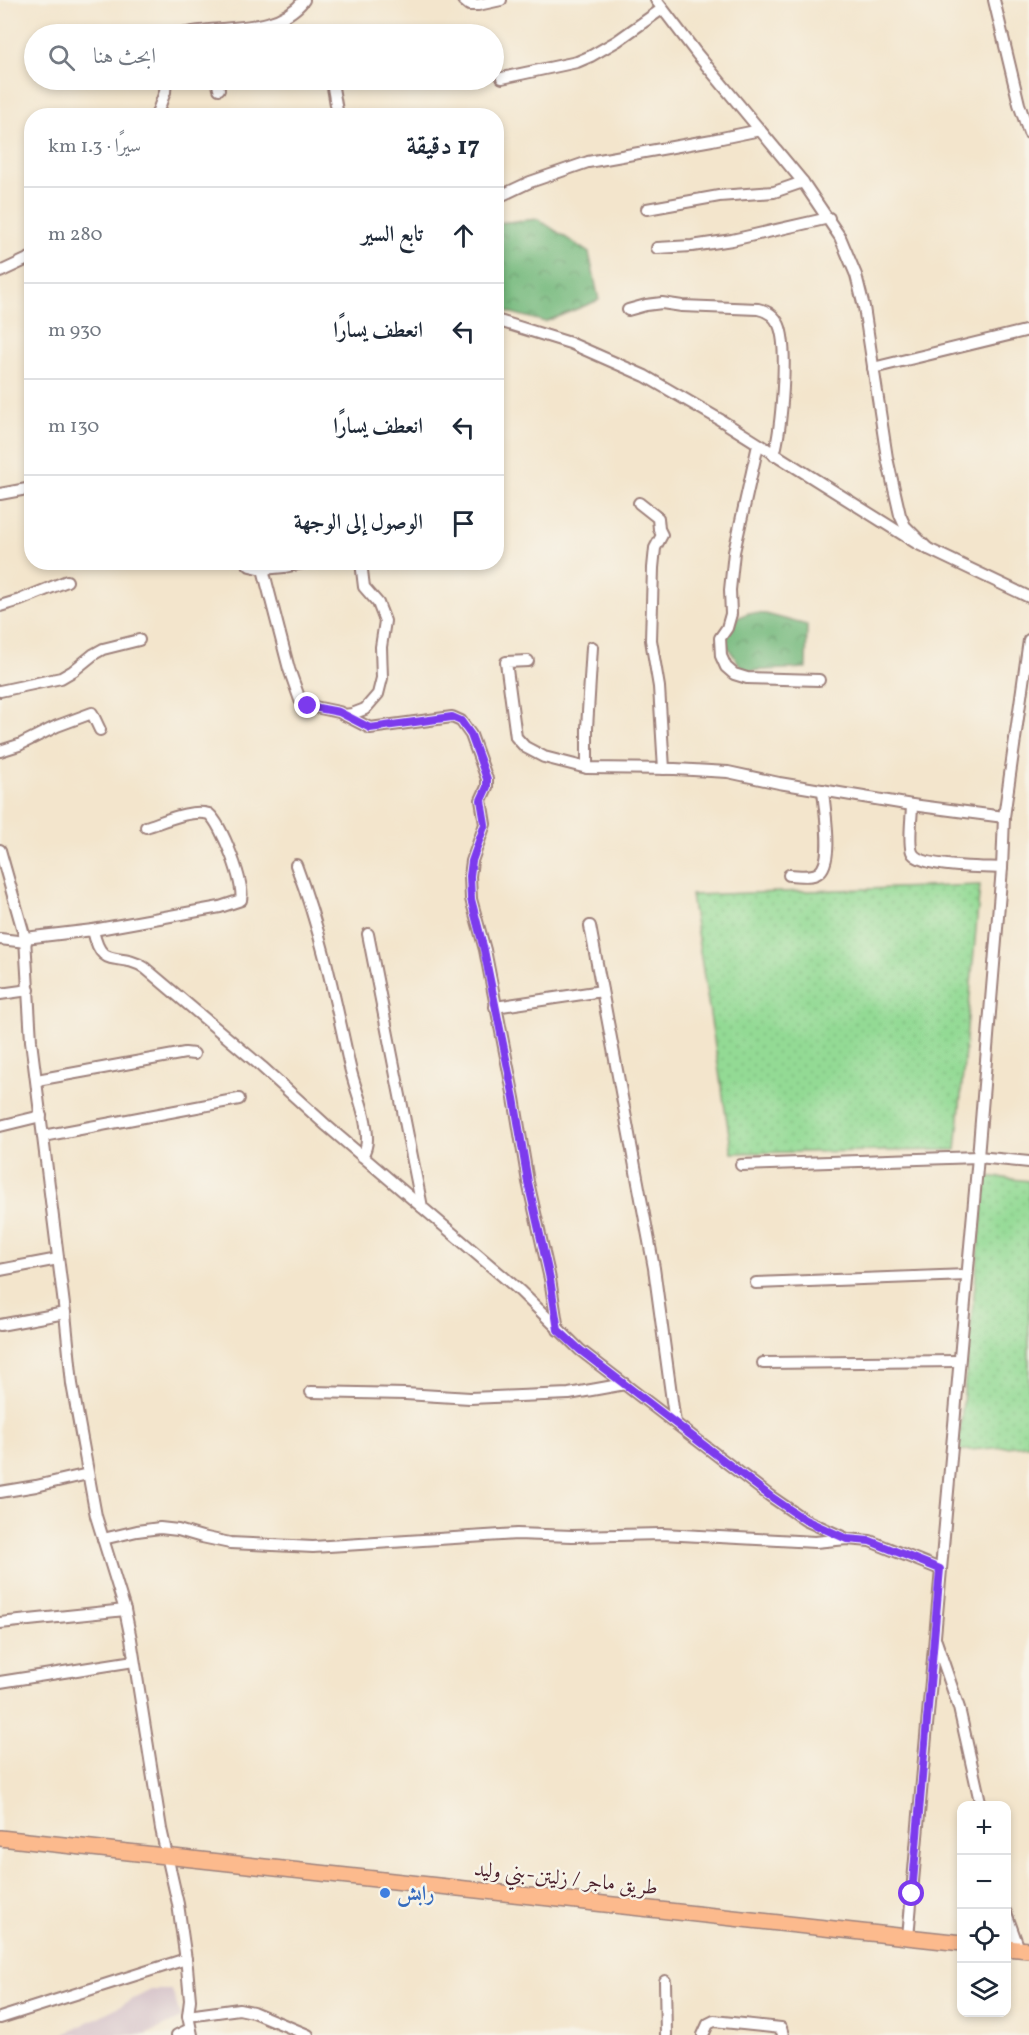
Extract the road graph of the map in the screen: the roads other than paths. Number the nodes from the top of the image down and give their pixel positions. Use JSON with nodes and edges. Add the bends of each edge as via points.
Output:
{"nodes":[{"id":1,"x":304,"y":0,"type":"edge"},
{"id":2,"x":463,"y":0,"type":"edge"},
{"id":3,"x":501,"y":0,"type":"edge"},
{"id":4,"x":994,"y":0,"type":"edge"},
{"id":5,"x":659,"y":4,"type":"edge"},
{"id":6,"x":260,"y":24,"type":"edge"},
{"id":7,"x":504,"y":78,"type":"edge"},
{"id":8,"x":165,"y":90,"type":"edge"},
{"id":9,"x":333,"y":90,"type":"edge"},
{"id":10,"x":159,"y":108,"type":"edge"},
{"id":11,"x":337,"y":108,"type":"edge"},
{"id":12,"x":760,"y":130,"type":"junction"},
{"id":13,"x":1029,"y":133,"type":"edge"},
{"id":14,"x":803,"y":182,"type":"junction"},
{"id":15,"x":504,"y":194,"type":"edge"},
{"id":16,"x":647,"y":209,"type":"dead end"},
{"id":17,"x":829,"y":218,"type":"junction"},
{"id":18,"x":657,"y":248,"type":"dead end"},
{"id":19,"x":24,"y":261,"type":"edge"},
{"id":20,"x":0,"y":272,"type":"edge"},
{"id":21,"x":628,"y":310,"type":"dead end"},
{"id":22,"x":504,"y":322,"type":"edge"},
{"id":23,"x":1029,"y":330,"type":"edge"},
{"id":24,"x":873,"y":368,"type":"junction"},
{"id":25,"x":758,"y":445,"type":"junction"},
{"id":26,"x":774,"y":455,"type":"junction"},
{"id":27,"x":24,"y":490,"type":"edge"},
{"id":28,"x":0,"y":494,"type":"edge"},
{"id":29,"x":639,"y":503,"type":"dead end"},
{"id":30,"x":928,"y":549,"type":"junction"},
{"id":31,"x":264,"y":570,"type":"edge"},
{"id":32,"x":362,"y":570,"type":"edge"},
{"id":33,"x":67,"y":581,"type":"dead end"},
{"id":34,"x":1029,"y":597,"type":"edge"},
{"id":35,"x":0,"y":606,"type":"edge"},
{"id":36,"x":139,"y":640,"type":"dead end"},
{"id":37,"x":1029,"y":640,"type":"edge"},
{"id":38,"x":592,"y":647,"type":"dead end"},
{"id":39,"x":528,"y":661,"type":"dead end"},
{"id":40,"x":819,"y":680,"type":"dead end"},
{"id":41,"x":0,"y":691,"type":"edge"},
{"id":42,"x":344,"y":715,"type":"junction"},
{"id":43,"x":100,"y":730,"type":"dead end"},
{"id":44,"x":0,"y":752,"type":"edge"},
{"id":45,"x":587,"y":768,"type":"junction"},
{"id":46,"x":664,"y":769,"type":"junction"},
{"id":47,"x":823,"y":790,"type":"junction"},
{"id":48,"x":912,"y":805,"type":"junction"},
{"id":49,"x":1004,"y":817,"type":"junction"},
{"id":50,"x":146,"y":827,"type":"dead end"},
{"id":51,"x":0,"y":850,"type":"edge"},
{"id":52,"x":296,"y":865,"type":"dead end"},
{"id":53,"x":1002,"y":868,"type":"junction"},
{"id":54,"x":789,"y":875,"type":"dead end"},
{"id":55,"x":4,"y":877,"type":"edge"},
{"id":56,"x":590,"y":926,"type":"dead end"},
{"id":57,"x":93,"y":930,"type":"junction"},
{"id":58,"x":368,"y":934,"type":"dead end"},
{"id":59,"x":0,"y":939,"type":"edge"},
{"id":60,"x":26,"y":940,"type":"junction"},
{"id":61,"x":29,"y":990,"type":"junction"},
{"id":62,"x":602,"y":991,"type":"junction"},
{"id":63,"x":0,"y":994,"type":"edge"},
{"id":64,"x":495,"y":1007,"type":"junction"},
{"id":65,"x":194,"y":1053,"type":"dead end"},
{"id":66,"x":37,"y":1080,"type":"junction"},
{"id":67,"x":239,"y":1099,"type":"dead end"},
{"id":68,"x":41,"y":1116,"type":"junction"},
{"id":69,"x":0,"y":1126,"type":"edge"},
{"id":70,"x":43,"y":1136,"type":"junction"},
{"id":71,"x":362,"y":1156,"type":"junction"},
{"id":72,"x":978,"y":1157,"type":"junction"},
{"id":73,"x":1029,"y":1162,"type":"edge"},
{"id":74,"x":741,"y":1165,"type":"dead end"},
{"id":75,"x":422,"y":1207,"type":"junction"},
{"id":76,"x":58,"y":1258,"type":"junction"},
{"id":77,"x":0,"y":1270,"type":"edge"},
{"id":78,"x":967,"y":1275,"type":"junction"},
{"id":79,"x":756,"y":1283,"type":"dead end"},
{"id":80,"x":65,"y":1313,"type":"junction"},
{"id":81,"x":0,"y":1325,"type":"edge"},
{"id":82,"x":558,"y":1330,"type":"junction"},
{"id":83,"x":959,"y":1361,"type":"junction"},
{"id":84,"x":763,"y":1363,"type":"dead end"},
{"id":85,"x":625,"y":1384,"type":"junction"},
{"id":86,"x":311,"y":1392,"type":"dead end"},
{"id":87,"x":675,"y":1423,"type":"junction"},
{"id":88,"x":88,"y":1474,"type":"junction"},
{"id":89,"x":0,"y":1492,"type":"edge"},
{"id":90,"x":103,"y":1539,"type":"junction"},
{"id":91,"x":847,"y":1539,"type":"junction"},
{"id":92,"x":940,"y":1569,"type":"junction"},
{"id":93,"x":125,"y":1610,"type":"junction"},
{"id":94,"x":0,"y":1623,"type":"edge"},
{"id":95,"x":934,"y":1636,"type":"junction"},
{"id":96,"x":134,"y":1662,"type":"junction"},
{"id":97,"x":0,"y":1682,"type":"edge"},
{"id":98,"x":980,"y":1801,"type":"edge"},
{"id":99,"x":0,"y":1838,"type":"edge"},
{"id":100,"x":167,"y":1857,"type":"junction"},
{"id":101,"x":1011,"y":1928,"type":"edge"},
{"id":102,"x":908,"y":1937,"type":"junction"},
{"id":103,"x":957,"y":1943,"type":"edge"},
{"id":104,"x":1018,"y":1949,"type":"edge"},
{"id":105,"x":186,"y":1959,"type":"junction"},
{"id":106,"x":665,"y":1981,"type":"dead end"},
{"id":107,"x":188,"y":2016,"type":"junction"},
{"id":108,"x":0,"y":2018,"type":"edge"},
{"id":109,"x":191,"y":2032,"type":"edge"},
{"id":110,"x":177,"y":2035,"type":"edge"},
{"id":111,"x":308,"y":2035,"type":"edge"},
{"id":112,"x":666,"y":2035,"type":"edge"},
{"id":113,"x":703,"y":2035,"type":"edge"},
{"id":114,"x":783,"y":2035,"type":"edge"}],
"edges":[{"from":1,"to":6,"type":"street","via":[[293,13]]},
{"from":2,"to":3,"type":"street","via":[[469,5]]},
{"from":4,"to":13,"type":"street"},
{"from":5,"to":7,"type":"street","via":[[617,41],[591,56]]},
{"from":5,"to":12,"type":"street"},
{"from":8,"to":10,"type":"street"},
{"from":9,"to":11,"type":"street"},
{"from":12,"to":14,"type":"street"},
{"from":12,"to":15,"type":"street","via":[[588,162]]},
{"from":14,"to":16,"type":"street","via":[[774,192],[718,196]]},
{"from":14,"to":17,"type":"street"},
{"from":17,"to":18,"type":"street","via":[[732,240]]},
{"from":17,"to":24,"type":"street","via":[[845,248],[860,291]]},
{"from":19,"to":20,"type":"street"},
{"from":21,"to":26,"type":"street","via":[[662,303],[770,313],[782,335],[783,365]]},
{"from":22,"to":25,"type":"street","via":[[570,343],[621,365]]},
{"from":23,"to":24,"type":"street"},
{"from":24,"to":30,"type":"street","via":[[887,458],[903,522]]},
{"from":25,"to":26,"type":"street"},
{"from":25,"to":40,"type":"street","via":[[734,552],[731,614],[720,638],[721,656],[734,674],[747,678]]},
{"from":26,"to":30,"type":"street"},
{"from":27,"to":28,"type":"street"},
{"from":29,"to":46,"type":"street","via":[[658,518],[662,535],[655,548],[651,640],[659,687]]},
{"from":30,"to":34,"type":"street"},
{"from":31,"to":42,"type":"street","via":[[300,700],[308,706]]},
{"from":32,"to":42,"type":"street","via":[[364,587],[378,603],[385,621],[382,678],[378,694],[365,709]]},
{"from":33,"to":35,"type":"street"},
{"from":36,"to":41,"type":"street","via":[[103,649],[61,678]]},
{"from":37,"to":49,"type":"street"},
{"from":38,"to":45,"type":"street"},
{"from":39,"to":45,"type":"street","via":[[506,662],[516,736],[525,747],[544,757]]},
{"from":42,"to":64,"type":"street","via":[[370,728],[452,717],[461,721],[471,735],[487,787],[481,800],[485,824],[472,861],[471,899]]},
{"from":43,"to":44,"type":"street","via":[[92,713]]},
{"from":45,"to":46,"type":"street"},
{"from":46,"to":47,"type":"street","via":[[728,772]]},
{"from":47,"to":48,"type":"street"},
{"from":47,"to":54,"type":"street","via":[[827,849],[824,866],[817,874]]},
{"from":48,"to":49,"type":"street"},
{"from":48,"to":53,"type":"street","via":[[911,851],[916,857],[938,864]]},
{"from":49,"to":53,"type":"street"},
{"from":50,"to":57,"type":"street","via":[[184,815],[210,814],[227,841],[241,900]]},
{"from":51,"to":55,"type":"street"},
{"from":52,"to":71,"type":"street","via":[[332,979],[364,1119],[367,1138]]},
{"from":53,"to":72,"type":"street"},
{"from":55,"to":60,"type":"street"},
{"from":56,"to":62,"type":"street"},
{"from":57,"to":60,"type":"street"},
{"from":57,"to":71,"type":"street","via":[[103,955],[145,968]]},
{"from":58,"to":75,"type":"street"},
{"from":59,"to":60,"type":"street"},
{"from":60,"to":61,"type":"street"},
{"from":61,"to":63,"type":"street"},
{"from":61,"to":66,"type":"street"},
{"from":62,"to":64,"type":"street"},
{"from":62,"to":87,"type":"street","via":[[654,1268]]},
{"from":64,"to":82,"type":"street"},
{"from":65,"to":66,"type":"street"},
{"from":66,"to":68,"type":"street"},
{"from":67,"to":70,"type":"street"},
{"from":68,"to":69,"type":"street"},
{"from":68,"to":70,"type":"street"},
{"from":70,"to":76,"type":"street"},
{"from":71,"to":75,"type":"street"},
{"from":72,"to":73,"type":"street"},
{"from":72,"to":74,"type":"street"},
{"from":72,"to":78,"type":"street"},
{"from":75,"to":82,"type":"street","via":[[520,1291]]},
{"from":76,"to":77,"type":"street"},
{"from":76,"to":80,"type":"street"},
{"from":78,"to":79,"type":"street"},
{"from":78,"to":83,"type":"street"},
{"from":80,"to":81,"type":"street"},
{"from":80,"to":88,"type":"street","via":[[72,1384]]},
{"from":82,"to":85,"type":"street"},
{"from":83,"to":84,"type":"street"},
{"from":83,"to":92,"type":"street"},
{"from":85,"to":86,"type":"street","via":[[569,1394],[470,1398]]},
{"from":85,"to":87,"type":"street"},
{"from":87,"to":91,"type":"street","via":[[805,1520]]},
{"from":88,"to":89,"type":"street"},
{"from":88,"to":90,"type":"street"},
{"from":90,"to":91,"type":"street","via":[[160,1528],[230,1543],[313,1547],[517,1534],[662,1534],[815,1542]]},
{"from":90,"to":93,"type":"street"},
{"from":91,"to":92,"type":"street","via":[[870,1541]]},
{"from":92,"to":95,"type":"street"},
{"from":93,"to":94,"type":"street"},
{"from":93,"to":96,"type":"street"},
{"from":95,"to":98,"type":"street","via":[[959,1707]]},
{"from":95,"to":102,"type":"street"},
{"from":96,"to":97,"type":"street"},
{"from":96,"to":100,"type":"street"},
{"from":99,"to":100,"type":"highway","name":"طريق ماجر / زليتن-بني وليد"},
{"from":100,"to":102,"type":"highway","name":"طريق ماجر / زليتن-بني وليد"},
{"from":100,"to":105,"type":"street"},
{"from":101,"to":104,"type":"street"},
{"from":102,"to":103,"type":"highway","name":"طريق ماجر / زليتن-بني وليد"},
{"from":105,"to":107,"type":"street"},
{"from":105,"to":108,"type":"street"},
{"from":106,"to":112,"type":"street"},
{"from":107,"to":109,"type":"street"},
{"from":107,"to":111,"type":"street","via":[[239,2009]]},
{"from":109,"to":110,"type":"street"},
{"from":113,"to":114,"type":"street","via":[[714,2021],[782,2028]]}]}
